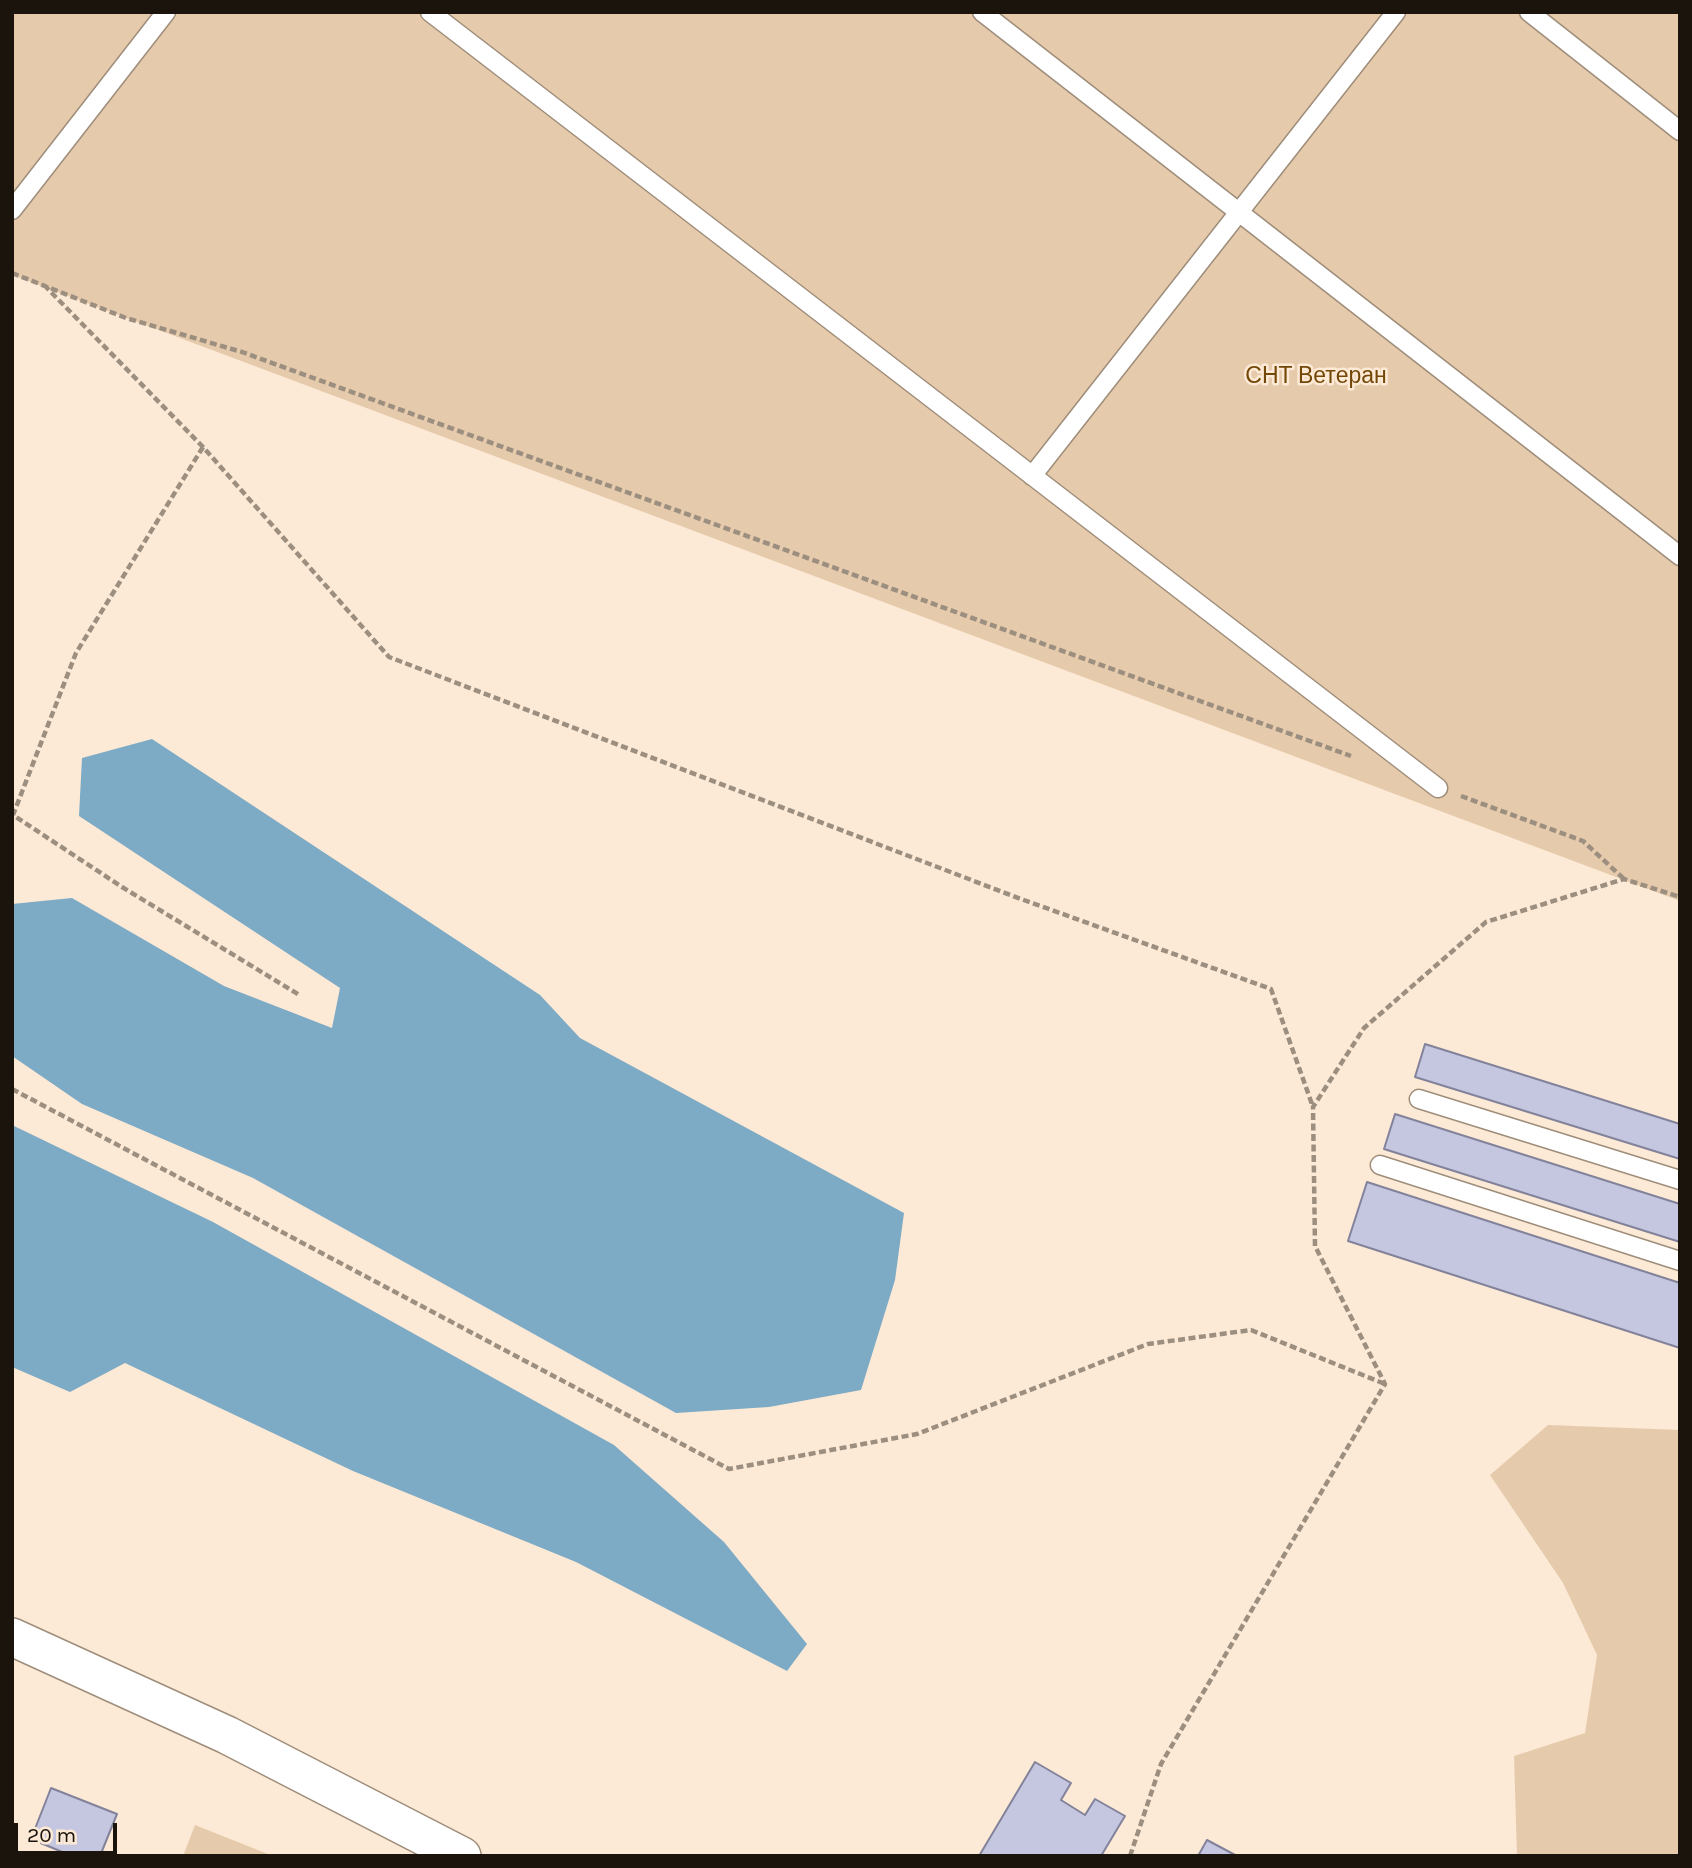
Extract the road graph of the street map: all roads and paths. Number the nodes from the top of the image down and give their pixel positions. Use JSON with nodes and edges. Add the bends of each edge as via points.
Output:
{"nodes":[{"id":1,"x":166,"y":12,"type":"edge"},
{"id":2,"x":430,"y":12,"type":"edge"},
{"id":3,"x":982,"y":12,"type":"edge"},
{"id":4,"x":1396,"y":12,"type":"edge"},
{"id":5,"x":1529,"y":12,"type":"edge"},
{"id":6,"x":1680,"y":131,"type":"edge"},
{"id":7,"x":12,"y":210,"type":"edge"},
{"id":8,"x":1239,"y":212,"type":"junction"},
{"id":9,"x":12,"y":272,"type":"edge"},
{"id":10,"x":41,"y":282,"type":"junction"},
{"id":11,"x":203,"y":447,"type":"junction"},
{"id":12,"x":1032,"y":476,"type":"junction"},
{"id":13,"x":1680,"y":556,"type":"edge"},
{"id":14,"x":1359,"y":759,"type":"dead end"},
{"id":15,"x":1438,"y":788,"type":"joint"},
{"id":16,"x":1624,"y":880,"type":"junction"},
{"id":17,"x":1680,"y":897,"type":"edge"},
{"id":18,"x":301,"y":996,"type":"dead end"},
{"id":19,"x":12,"y":1089,"type":"edge"},
{"id":20,"x":1419,"y":1099,"type":"dead end"},
{"id":21,"x":1313,"y":1107,"type":"junction"},
{"id":22,"x":1380,"y":1165,"type":"dead end"},
{"id":23,"x":1680,"y":1180,"type":"edge"},
{"id":24,"x":1680,"y":1261,"type":"edge"},
{"id":25,"x":1385,"y":1384,"type":"junction"},
{"id":26,"x":12,"y":1637,"type":"edge"},
{"id":27,"x":462,"y":1856,"type":"edge"},
{"id":28,"x":1130,"y":1856,"type":"edge"}],
"edges":[{"from":1,"to":7,"type":"lane"},
{"from":2,"to":12,"type":"lane"},
{"from":3,"to":8,"type":"lane"},
{"from":4,"to":8,"type":"lane"},
{"from":5,"to":6,"type":"lane"},
{"from":8,"to":12,"type":"lane"},
{"from":8,"to":13,"type":"lane"},
{"from":9,"to":10,"type":"path"},
{"from":10,"to":11,"type":"path"},
{"from":10,"to":14,"type":"path","via":[[125,318],[242,352]]},
{"from":11,"to":18,"type":"path","via":[[76,653],[13,815]]},
{"from":11,"to":21,"type":"path","via":[[389,657],[1021,899],[1271,989]]},
{"from":12,"to":15,"type":"lane"},
{"from":15,"to":16,"type":"path","via":[[1583,841]]},
{"from":16,"to":17,"type":"path"},
{"from":16,"to":21,"type":"path","via":[[1486,922],[1364,1028]]},
{"from":19,"to":25,"type":"path","via":[[729,1469],[917,1434],[1148,1344],[1251,1330]]},
{"from":20,"to":23,"type":"lane"},
{"from":21,"to":25,"type":"path","via":[[1315,1246]]},
{"from":22,"to":24,"type":"lane"},
{"from":25,"to":28,"type":"path","via":[[1161,1764]]},
{"from":26,"to":27,"type":"street","via":[[227,1735]]}]}
